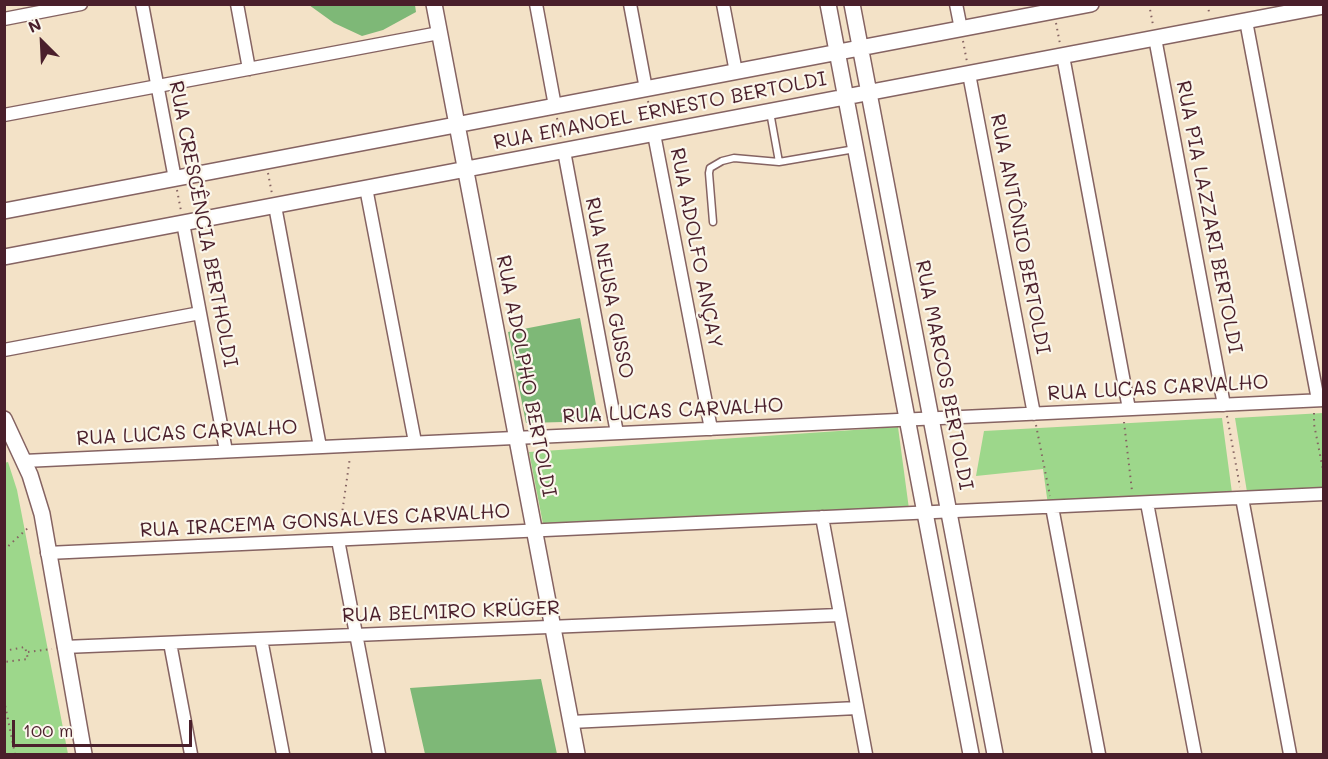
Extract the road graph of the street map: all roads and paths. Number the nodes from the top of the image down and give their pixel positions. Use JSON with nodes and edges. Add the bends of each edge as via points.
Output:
{"nodes":[{"id":1,"x":81,"y":4,"type":"edge"},
{"id":2,"x":142,"y":4,"type":"edge"},
{"id":3,"x":237,"y":4,"type":"edge"},
{"id":4,"x":434,"y":4,"type":"edge"},
{"id":5,"x":536,"y":4,"type":"edge"},
{"id":6,"x":630,"y":4,"type":"edge"},
{"id":7,"x":723,"y":4,"type":"edge"},
{"id":8,"x":828,"y":4,"type":"edge"},
{"id":9,"x":852,"y":4,"type":"edge"},
{"id":10,"x":956,"y":4,"type":"edge"},
{"id":11,"x":1091,"y":4,"type":"edge"},
{"id":12,"x":1149,"y":4,"type":"edge"},
{"id":13,"x":1323,"y":6,"type":"edge"},
{"id":14,"x":1054,"y":8,"type":"edge"},
{"id":15,"x":4,"y":19,"type":"edge"},
{"id":16,"x":1246,"y":21,"type":"junction"},
{"id":17,"x":961,"y":29,"type":"junction"},
{"id":18,"x":439,"y":33,"type":"junction"},
{"id":19,"x":1155,"y":38,"type":"junction"},
{"id":20,"x":860,"y":48,"type":"junction"},
{"id":21,"x":837,"y":53,"type":"junction"},
{"id":22,"x":1063,"y":56,"type":"junction"},
{"id":23,"x":249,"y":69,"type":"junction"},
{"id":24,"x":736,"y":72,"type":"junction"},
{"id":25,"x":969,"y":74,"type":"junction"},
{"id":26,"x":158,"y":86,"type":"junction"},
{"id":27,"x":646,"y":89,"type":"junction"},
{"id":28,"x":868,"y":93,"type":"junction"},
{"id":29,"x":846,"y":97,"type":"junction"},
{"id":30,"x":555,"y":106,"type":"junction"},
{"id":31,"x":770,"y":112,"type":"junction"},
{"id":32,"x":4,"y":116,"type":"edge"},
{"id":33,"x":457,"y":125,"type":"junction"},
{"id":34,"x":654,"y":134,"type":"junction"},
{"id":35,"x":856,"y":149,"type":"junction"},
{"id":36,"x":564,"y":151,"type":"junction"},
{"id":37,"x":266,"y":161,"type":"junction"},
{"id":38,"x":779,"y":162,"type":"junction"},
{"id":39,"x":465,"y":170,"type":"junction"},
{"id":40,"x":175,"y":179,"type":"junction"},
{"id":41,"x":366,"y":188,"type":"junction"},
{"id":42,"x":274,"y":206,"type":"junction"},
{"id":43,"x":4,"y":211,"type":"edge"},
{"id":44,"x":713,"y":222,"type":"dead end"},
{"id":45,"x":183,"y":223,"type":"junction"},
{"id":46,"x":4,"y":257,"type":"edge"},
{"id":47,"x":200,"y":313,"type":"junction"},
{"id":48,"x":4,"y":350,"type":"edge"},
{"id":49,"x":1321,"y":400,"type":"edge"},
{"id":50,"x":1224,"y":405,"type":"junction"},
{"id":51,"x":1126,"y":409,"type":"junction"},
{"id":52,"x":1034,"y":414,"type":"junction"},
{"id":53,"x":931,"y":418,"type":"junction"},
{"id":54,"x":4,"y":419,"type":"edge"},
{"id":55,"x":907,"y":420,"type":"junction"},
{"id":56,"x":711,"y":429,"type":"junction"},
{"id":57,"x":617,"y":433,"type":"junction"},
{"id":58,"x":516,"y":438,"type":"junction"},
{"id":59,"x":415,"y":442,"type":"junction"},
{"id":60,"x":352,"y":445,"type":"junction"},
{"id":61,"x":320,"y":447,"type":"junction"},
{"id":62,"x":226,"y":451,"type":"junction"},
{"id":63,"x":24,"y":460,"type":"junction"},
{"id":64,"x":1323,"y":475,"type":"edge"},
{"id":65,"x":1323,"y":494,"type":"edge"},
{"id":66,"x":1242,"y":498,"type":"junction"},
{"id":67,"x":1147,"y":502,"type":"junction"},
{"id":68,"x":1133,"y":503,"type":"junction"},
{"id":69,"x":1052,"y":507,"type":"junction"},
{"id":70,"x":949,"y":512,"type":"junction"},
{"id":71,"x":925,"y":513,"type":"junction"},
{"id":72,"x":822,"y":518,"type":"junction"},
{"id":73,"x":32,"y":524,"type":"dead end"},
{"id":74,"x":534,"y":531,"type":"junction"},
{"id":75,"x":338,"y":540,"type":"junction"},
{"id":76,"x":4,"y":550,"type":"edge"},
{"id":77,"x":47,"y":553,"type":"junction"},
{"id":78,"x":839,"y":615,"type":"junction"},
{"id":79,"x":552,"y":627,"type":"junction"},
{"id":80,"x":356,"y":635,"type":"junction"},
{"id":81,"x":261,"y":639,"type":"junction"},
{"id":82,"x":170,"y":643,"type":"junction"},
{"id":83,"x":61,"y":647,"type":"junction"},
{"id":84,"x":4,"y":651,"type":"edge"},
{"id":85,"x":27,"y":652,"type":"junction"},
{"id":86,"x":4,"y":662,"type":"edge"},
{"id":87,"x":4,"y":700,"type":"edge"},
{"id":88,"x":857,"y":708,"type":"junction"},
{"id":89,"x":571,"y":722,"type":"junction"},
{"id":90,"x":15,"y":754,"type":"edge"},
{"id":91,"x":84,"y":754,"type":"edge"},
{"id":92,"x":191,"y":754,"type":"edge"},
{"id":93,"x":283,"y":754,"type":"edge"},
{"id":94,"x":379,"y":754,"type":"edge"},
{"id":95,"x":577,"y":754,"type":"edge"},
{"id":96,"x":866,"y":754,"type":"edge"},
{"id":97,"x":971,"y":754,"type":"edge"},
{"id":98,"x":994,"y":754,"type":"edge"},
{"id":99,"x":1099,"y":754,"type":"edge"},
{"id":100,"x":1195,"y":754,"type":"edge"},
{"id":101,"x":1290,"y":754,"type":"edge"}],
"edges":[{"from":1,"to":15,"type":"street"},
{"from":2,"to":26,"type":"street","name":"RUA CRESCÊNCIA BERTHOLDI"},
{"from":3,"to":23,"type":"street"},
{"from":4,"to":18,"type":"street","name":"RUA ADOLPHO BERTOLDI"},
{"from":5,"to":30,"type":"street"},
{"from":6,"to":27,"type":"street"},
{"from":7,"to":24,"type":"street"},
{"from":8,"to":21,"type":"street"},
{"from":9,"to":20,"type":"street","name":"RUA MARCOS BERTOLDI"},
{"from":10,"to":17,"type":"street"},
{"from":11,"to":14,"type":"street","name":"RUA EMANOEL ERNESTO BERTOLDI"},
{"from":12,"to":19,"type":"path"},
{"from":13,"to":16,"type":"street","name":"RUA EMANOEL ERNESTO BERTOLDI"},
{"from":14,"to":17,"type":"street","name":"RUA EMANOEL ERNESTO BERTOLDI"},
{"from":14,"to":22,"type":"path"},
{"from":16,"to":19,"type":"street","name":"RUA EMANOEL ERNESTO BERTOLDI"},
{"from":16,"to":49,"type":"street"},
{"from":17,"to":20,"type":"street","name":"RUA EMANOEL ERNESTO BERTOLDI"},
{"from":17,"to":25,"type":"path"},
{"from":18,"to":23,"type":"street"},
{"from":18,"to":33,"type":"street","name":"RUA ADOLPHO BERTOLDI"},
{"from":19,"to":22,"type":"street","name":"RUA EMANOEL ERNESTO BERTOLDI"},
{"from":19,"to":50,"type":"street","name":"RUA PIA LAZZARI BERTOLDI"},
{"from":20,"to":21,"type":"street","name":"RUA EMANOEL ERNESTO BERTOLDI"},
{"from":20,"to":28,"type":"street","name":"RUA MARCOS BERTOLDI"},
{"from":21,"to":24,"type":"street","name":"RUA EMANOEL ERNESTO BERTOLDI"},
{"from":21,"to":29,"type":"street"},
{"from":22,"to":25,"type":"street","name":"RUA EMANOEL ERNESTO BERTOLDI"},
{"from":22,"to":51,"type":"street"},
{"from":23,"to":26,"type":"street"},
{"from":24,"to":27,"type":"street","name":"RUA EMANOEL ERNESTO BERTOLDI"},
{"from":25,"to":28,"type":"street","name":"RUA EMANOEL ERNESTO BERTOLDI"},
{"from":25,"to":52,"type":"street","name":"RUA ANTÔNIO BERTOLDI"},
{"from":26,"to":32,"type":"street"},
{"from":26,"to":40,"type":"street","name":"RUA CRESCÊNCIA BERTHOLDI"},
{"from":27,"to":30,"type":"street","name":"RUA EMANOEL ERNESTO BERTOLDI"},
{"from":27,"to":34,"type":"path","name":"RUA ADOLFO ANÇAY"},
{"from":28,"to":29,"type":"street","name":"RUA EMANOEL ERNESTO BERTOLDI"},
{"from":28,"to":53,"type":"street","name":"RUA MARCOS BERTOLDI"},
{"from":29,"to":31,"type":"street","name":"RUA EMANOEL ERNESTO BERTOLDI"},
{"from":29,"to":35,"type":"street"},
{"from":30,"to":33,"type":"street","name":"RUA EMANOEL ERNESTO BERTOLDI"},
{"from":30,"to":36,"type":"path"},
{"from":31,"to":34,"type":"street","name":"RUA EMANOEL ERNESTO BERTOLDI"},
{"from":31,"to":38,"type":"lane"},
{"from":33,"to":37,"type":"street","name":"RUA EMANOEL ERNESTO BERTOLDI"},
{"from":33,"to":39,"type":"street","name":"RUA ADOLPHO BERTOLDI"},
{"from":34,"to":36,"type":"street","name":"RUA EMANOEL ERNESTO BERTOLDI"},
{"from":34,"to":56,"type":"street","name":"RUA ADOLFO ANÇAY"},
{"from":35,"to":38,"type":"lane"},
{"from":35,"to":55,"type":"street"},
{"from":36,"to":39,"type":"street","name":"RUA EMANOEL ERNESTO BERTOLDI"},
{"from":36,"to":57,"type":"street","name":"RUA NEUSA GUSSO"},
{"from":37,"to":40,"type":"street","name":"RUA EMANOEL ERNESTO BERTOLDI"},
{"from":37,"to":42,"type":"path"},
{"from":38,"to":44,"type":"lane","via":[[734,158],[710,168]]},
{"from":39,"to":41,"type":"street","name":"RUA EMANOEL ERNESTO BERTOLDI"},
{"from":39,"to":58,"type":"street","name":"RUA ADOLPHO BERTOLDI"},
{"from":40,"to":43,"type":"street","name":"RUA EMANOEL ERNESTO BERTOLDI"},
{"from":40,"to":45,"type":"path","name":"RUA CRESCÊNCIA BERTHOLDI"},
{"from":41,"to":42,"type":"street","name":"RUA EMANOEL ERNESTO BERTOLDI"},
{"from":41,"to":59,"type":"street"},
{"from":42,"to":45,"type":"street","name":"RUA EMANOEL ERNESTO BERTOLDI"},
{"from":42,"to":61,"type":"street"},
{"from":45,"to":46,"type":"street","name":"RUA EMANOEL ERNESTO BERTOLDI"},
{"from":45,"to":47,"type":"street","name":"RUA CRESCÊNCIA BERTHOLDI"},
{"from":47,"to":48,"type":"street"},
{"from":47,"to":62,"type":"street","name":"RUA CRESCÊNCIA BERTHOLDI"},
{"from":49,"to":50,"type":"street","name":"RUA LUCAS CARVALHO"},
{"from":49,"to":64,"type":"path","via":[[1314,424]]},
{"from":50,"to":51,"type":"street","name":"RUA LUCAS CARVALHO"},
{"from":50,"to":66,"type":"path"},
{"from":51,"to":52,"type":"street","name":"RUA LUCAS CARVALHO"},
{"from":51,"to":68,"type":"path"},
{"from":52,"to":53,"type":"street","name":"RUA LUCAS CARVALHO"},
{"from":52,"to":69,"type":"path"},
{"from":53,"to":55,"type":"street","name":"RUA LUCAS CARVALHO"},
{"from":53,"to":70,"type":"street","name":"RUA MARCOS BERTOLDI"},
{"from":54,"to":63,"type":"street"},
{"from":55,"to":56,"type":"street","name":"RUA LUCAS CARVALHO"},
{"from":55,"to":71,"type":"street"},
{"from":56,"to":57,"type":"street","name":"RUA LUCAS CARVALHO"},
{"from":57,"to":58,"type":"street","name":"RUA LUCAS CARVALHO"},
{"from":58,"to":59,"type":"street","name":"RUA LUCAS CARVALHO"},
{"from":58,"to":74,"type":"street","name":"RUA ADOLPHO BERTOLDI"},
{"from":59,"to":60,"type":"street","name":"RUA LUCAS CARVALHO"},
{"from":60,"to":61,"type":"street","name":"RUA LUCAS CARVALHO"},
{"from":60,"to":75,"type":"path"},
{"from":61,"to":62,"type":"street","name":"RUA LUCAS CARVALHO"},
{"from":62,"to":63,"type":"street","name":"RUA LUCAS CARVALHO"},
{"from":63,"to":77,"type":"street","via":[[42,514]]},
{"from":65,"to":66,"type":"street","name":"RUA IRACEMA GONSALVES CARVALHO"},
{"from":66,"to":67,"type":"street","name":"RUA IRACEMA GONSALVES CARVALHO"},
{"from":66,"to":101,"type":"street"},
{"from":67,"to":68,"type":"street","name":"RUA IRACEMA GONSALVES CARVALHO"},
{"from":67,"to":100,"type":"street"},
{"from":68,"to":69,"type":"street","name":"RUA IRACEMA GONSALVES CARVALHO"},
{"from":69,"to":70,"type":"street","name":"RUA IRACEMA GONSALVES CARVALHO"},
{"from":69,"to":99,"type":"street"},
{"from":70,"to":71,"type":"street","name":"RUA IRACEMA GONSALVES CARVALHO"},
{"from":70,"to":98,"type":"street","name":"RUA MARCOS BERTOLDI"},
{"from":71,"to":72,"type":"street","name":"RUA IRACEMA GONSALVES CARVALHO"},
{"from":71,"to":97,"type":"street"},
{"from":72,"to":74,"type":"street","name":"RUA IRACEMA GONSALVES CARVALHO"},
{"from":72,"to":78,"type":"street"},
{"from":73,"to":76,"type":"path"},
{"from":74,"to":75,"type":"street","name":"RUA IRACEMA GONSALVES CARVALHO"},
{"from":74,"to":79,"type":"street","name":"RUA ADOLPHO BERTOLDI"},
{"from":75,"to":77,"type":"street","name":"RUA IRACEMA GONSALVES CARVALHO"},
{"from":75,"to":80,"type":"street"},
{"from":77,"to":83,"type":"street"},
{"from":78,"to":79,"type":"street","name":"RUA BELMIRO KRÜGER"},
{"from":78,"to":88,"type":"street"},
{"from":79,"to":80,"type":"street","name":"RUA BELMIRO KRÜGER"},
{"from":79,"to":89,"type":"street","name":"RUA ADOLPHO BERTOLDI"},
{"from":80,"to":81,"type":"street","name":"RUA BELMIRO KRÜGER"},
{"from":80,"to":94,"type":"street"},
{"from":81,"to":82,"type":"street","name":"RUA BELMIRO KRÜGER"},
{"from":81,"to":93,"type":"street"},
{"from":82,"to":83,"type":"street","name":"RUA BELMIRO KRÜGER"},
{"from":82,"to":92,"type":"street"},
{"from":83,"to":85,"type":"path"},
{"from":83,"to":91,"type":"street"},
{"from":84,"to":85,"type":"path","via":[[25,647]]},
{"from":85,"to":86,"type":"path","via":[[28,658]]},
{"from":87,"to":90,"type":"path"},
{"from":88,"to":89,"type":"street"},
{"from":88,"to":96,"type":"street"},
{"from":89,"to":95,"type":"street","name":"RUA ADOLPHO BERTOLDI"}]}
